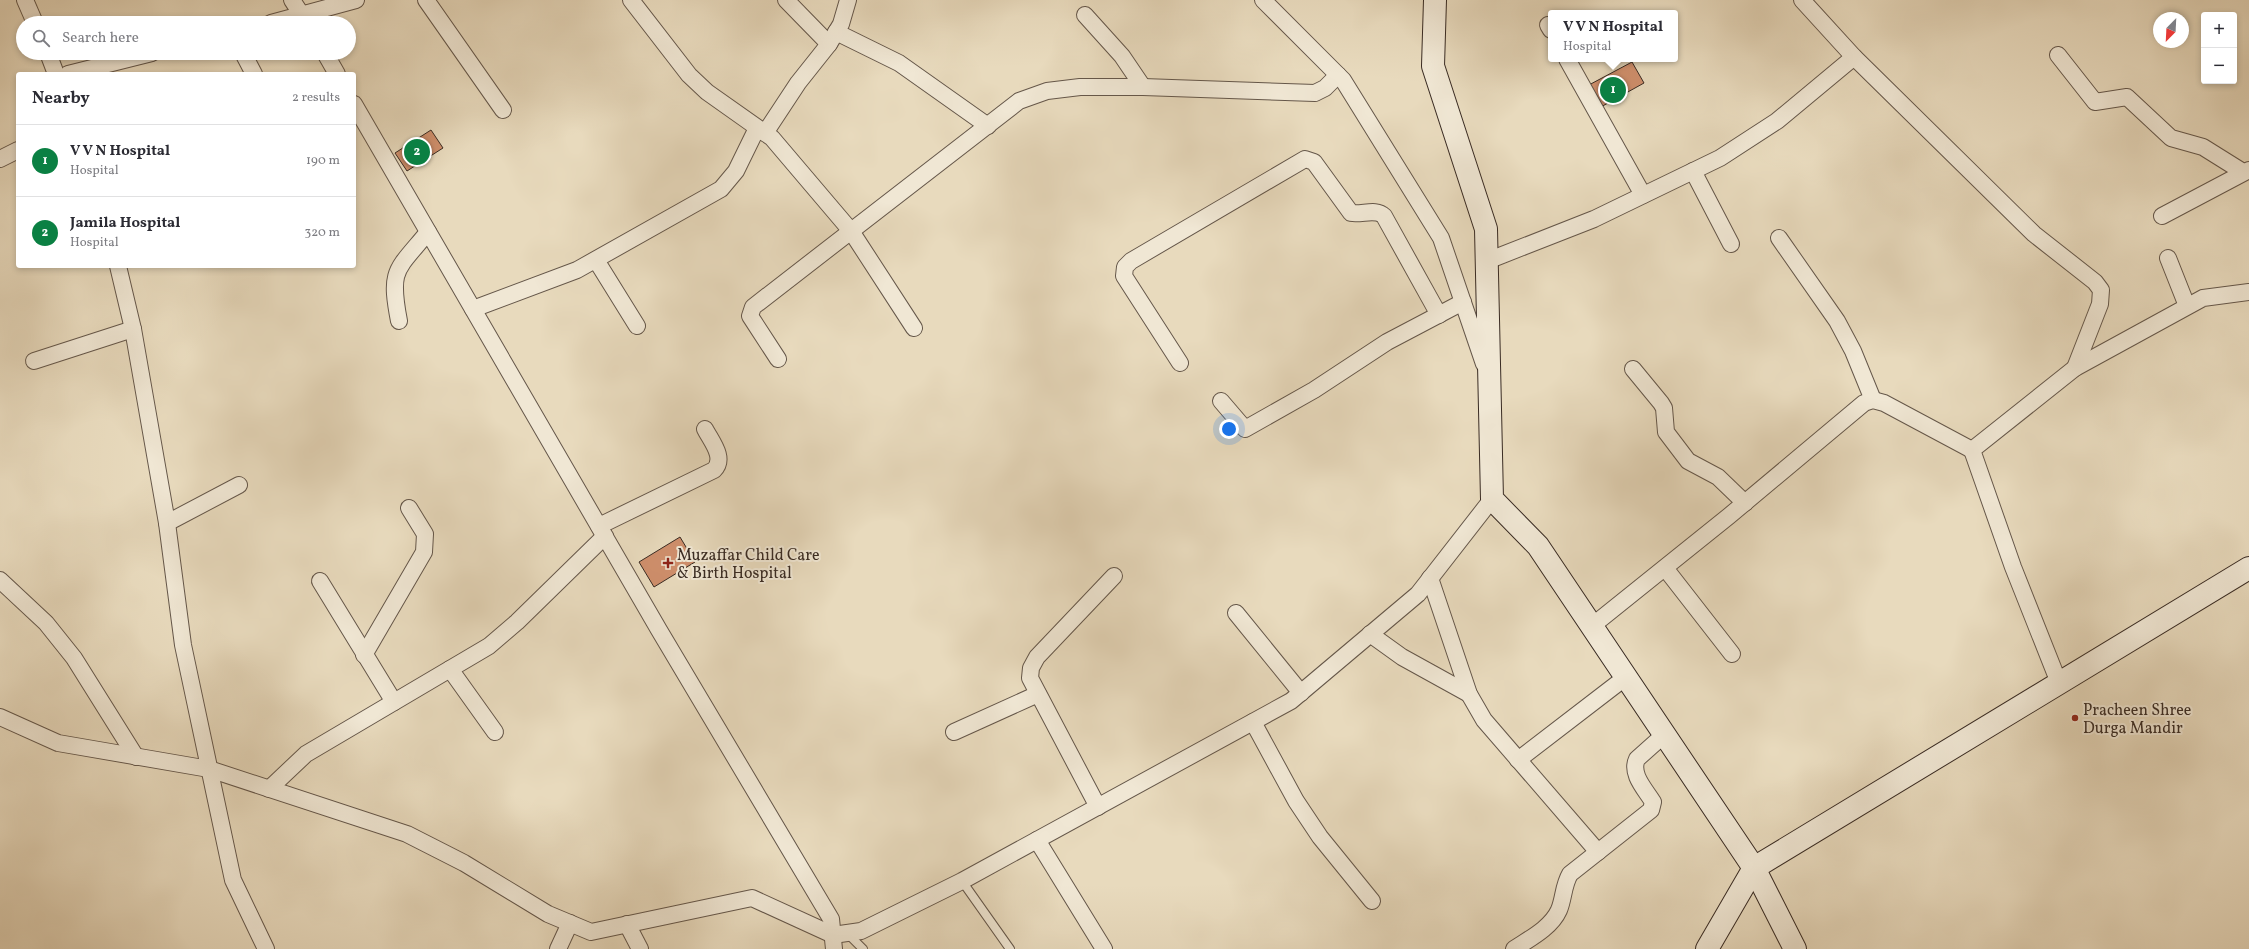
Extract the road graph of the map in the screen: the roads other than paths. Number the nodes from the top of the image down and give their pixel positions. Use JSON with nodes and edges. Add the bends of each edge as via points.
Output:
{"nodes":[{"id":1,"x":25,"y":0,"type":"edge"},
{"id":2,"x":292,"y":0,"type":"edge"},
{"id":3,"x":356,"y":0,"type":"edge"},
{"id":4,"x":426,"y":0,"type":"edge"},
{"id":5,"x":631,"y":0,"type":"edge"},
{"id":6,"x":786,"y":0,"type":"edge"},
{"id":7,"x":848,"y":0,"type":"edge"},
{"id":8,"x":1263,"y":0,"type":"edge"},
{"id":9,"x":1435,"y":0,"type":"edge"},
{"id":10,"x":1802,"y":0,"type":"edge"},
{"id":11,"x":1085,"y":15,"type":"dead end"},
{"id":12,"x":32,"y":16,"type":"edge"},
{"id":13,"x":303,"y":16,"type":"edge"},
{"id":14,"x":313,"y":16,"type":"edge"},
{"id":15,"x":833,"y":38,"type":"junction"},
{"id":16,"x":2058,"y":55,"type":"dead end"},
{"id":17,"x":1854,"y":57,"type":"junction"},
{"id":18,"x":51,"y":60,"type":"edge"},
{"id":19,"x":124,"y":60,"type":"edge"},
{"id":20,"x":247,"y":60,"type":"edge"},
{"id":21,"x":329,"y":60,"type":"edge"},
{"id":22,"x":1569,"y":62,"type":"edge"},
{"id":23,"x":55,"y":72,"type":"edge"},
{"id":24,"x":76,"y":72,"type":"edge"},
{"id":25,"x":253,"y":72,"type":"edge"},
{"id":26,"x":336,"y":72,"type":"edge"},
{"id":27,"x":1338,"y":75,"type":"junction"},
{"id":28,"x":1143,"y":87,"type":"junction"},
{"id":29,"x":356,"y":107,"type":"edge"},
{"id":30,"x":503,"y":110,"type":"dead end"},
{"id":31,"x":988,"y":126,"type":"junction"},
{"id":32,"x":761,"y":130,"type":"junction"},
{"id":33,"x":16,"y":151,"type":"edge"},
{"id":34,"x":0,"y":158,"type":"edge"},
{"id":35,"x":1693,"y":171,"type":"junction"},
{"id":36,"x":2246,"y":171,"type":"edge"},
{"id":37,"x":1643,"y":195,"type":"junction"},
{"id":38,"x":2162,"y":216,"type":"dead end"},
{"id":39,"x":851,"y":231,"type":"junction"},
{"id":40,"x":428,"y":232,"type":"junction"},
{"id":41,"x":1779,"y":238,"type":"dead end"},
{"id":42,"x":1731,"y":244,"type":"dead end"},
{"id":43,"x":2168,"y":258,"type":"dead end"},
{"id":44,"x":596,"y":260,"type":"junction"},
{"id":45,"x":1487,"y":261,"type":"junction"},
{"id":46,"x":118,"y":268,"type":"edge"},
{"id":47,"x":2249,"y":292,"type":"edge"},
{"id":48,"x":1463,"y":302,"type":"junction"},
{"id":49,"x":2187,"y":306,"type":"junction"},
{"id":50,"x":473,"y":309,"type":"junction"},
{"id":51,"x":1439,"y":315,"type":"junction"},
{"id":52,"x":399,"y":321,"type":"dead end"},
{"id":53,"x":637,"y":326,"type":"dead end"},
{"id":54,"x":914,"y":328,"type":"dead end"},
{"id":55,"x":133,"y":329,"type":"junction"},
{"id":56,"x":778,"y":359,"type":"dead end"},
{"id":57,"x":34,"y":361,"type":"dead end"},
{"id":58,"x":1180,"y":363,"type":"dead end"},
{"id":59,"x":2075,"y":368,"type":"junction"},
{"id":60,"x":1633,"y":369,"type":"dead end"},
{"id":61,"x":1489,"y":379,"type":"junction"},
{"id":62,"x":1221,"y":400,"type":"dead end"},
{"id":63,"x":1873,"y":400,"type":"junction"},
{"id":64,"x":705,"y":429,"type":"dead end"},
{"id":65,"x":1972,"y":450,"type":"junction"},
{"id":66,"x":238,"y":485,"type":"dead end"},
{"id":67,"x":1492,"y":499,"type":"junction"},
{"id":68,"x":1744,"y":503,"type":"junction"},
{"id":69,"x":409,"y":508,"type":"dead end"},
{"id":70,"x":167,"y":522,"type":"junction"},
{"id":71,"x":602,"y":531,"type":"junction"},
{"id":72,"x":1665,"y":568,"type":"junction"},
{"id":73,"x":2249,"y":568,"type":"edge"},
{"id":74,"x":1114,"y":576,"type":"dead end"},
{"id":75,"x":1430,"y":578,"type":"junction"},
{"id":76,"x":0,"y":580,"type":"edge"},
{"id":77,"x":320,"y":581,"type":"dead end"},
{"id":78,"x":1236,"y":613,"type":"dead end"},
{"id":79,"x":1592,"y":626,"type":"junction"},
{"id":80,"x":1370,"y":634,"type":"junction"},
{"id":81,"x":1732,"y":654,"type":"dead end"},
{"id":82,"x":364,"y":655,"type":"junction"},
{"id":83,"x":450,"y":669,"type":"junction"},
{"id":84,"x":1626,"y":677,"type":"junction"},
{"id":85,"x":2059,"y":683,"type":"junction"},
{"id":86,"x":1301,"y":693,"type":"junction"},
{"id":87,"x":1038,"y":694,"type":"junction"},
{"id":88,"x":1469,"y":694,"type":"junction"},
{"id":89,"x":394,"y":702,"type":"junction"},
{"id":90,"x":0,"y":717,"type":"edge"},
{"id":91,"x":1253,"y":722,"type":"junction"},
{"id":92,"x":494,"y":732,"type":"dead end"},
{"id":93,"x":954,"y":732,"type":"dead end"},
{"id":94,"x":1665,"y":734,"type":"junction"},
{"id":95,"x":136,"y":757,"type":"junction"},
{"id":96,"x":1518,"y":760,"type":"junction"},
{"id":97,"x":210,"y":769,"type":"junction"},
{"id":98,"x":269,"y":789,"type":"junction"},
{"id":99,"x":1098,"y":807,"type":"junction"},
{"id":100,"x":1037,"y":840,"type":"junction"},
{"id":101,"x":1598,"y":852,"type":"junction"},
{"id":102,"x":1754,"y":868,"type":"junction"},
{"id":103,"x":962,"y":881,"type":"junction"},
{"id":104,"x":1372,"y":901,"type":"dead end"},
{"id":105,"x":570,"y":923,"type":"junction"},
{"id":106,"x":627,"y":924,"type":"junction"},
{"id":107,"x":838,"y":939,"type":"edge"},
{"id":108,"x":266,"y":949,"type":"edge"},
{"id":109,"x":558,"y":949,"type":"edge"},
{"id":110,"x":640,"y":949,"type":"edge"},
{"id":111,"x":862,"y":949,"type":"edge"},
{"id":112,"x":1010,"y":949,"type":"edge"},
{"id":113,"x":1104,"y":949,"type":"edge"},
{"id":114,"x":1514,"y":949,"type":"edge"},
{"id":115,"x":1707,"y":949,"type":"edge"},
{"id":116,"x":1795,"y":949,"type":"edge"}],
"edges":[{"from":1,"to":12,"type":"street"},
{"from":2,"to":13,"type":"street"},
{"from":3,"to":14,"type":"street"},
{"from":4,"to":30,"type":"street"},
{"from":5,"to":32,"type":"street","via":[[689,75],[707,92]]},
{"from":6,"to":15,"type":"street"},
{"from":7,"to":15,"type":"street","via":[[841,24]]},
{"from":8,"to":27,"type":"street"},
{"from":9,"to":45,"type":"street","via":[[1433,66],[1486,229]]},
{"from":10,"to":17,"type":"street"},
{"from":11,"to":28,"type":"street","via":[[1122,56]]},
{"from":15,"to":31,"type":"street","via":[[899,63]]},
{"from":15,"to":32,"type":"street"},
{"from":16,"to":36,"type":"street","via":[[2095,102],[2126,97],[2170,138],[2203,147]]},
{"from":17,"to":35,"type":"street","via":[[1777,121],[1720,158]]},
{"from":17,"to":59,"type":"street","via":[[2034,234],[2096,282],[2101,290],[2100,304]]},
{"from":18,"to":23,"type":"street"},
{"from":19,"to":24,"type":"street"},
{"from":20,"to":25,"type":"street"},
{"from":21,"to":26,"type":"street"},
{"from":22,"to":37,"type":"street"},
{"from":27,"to":28,"type":"street","via":[[1325,88],[1315,93]]},
{"from":27,"to":48,"type":"street","via":[[1442,238]]},
{"from":28,"to":31,"type":"street","via":[[1080,87],[1047,91],[1019,101]]},
{"from":29,"to":40,"type":"street"},
{"from":31,"to":39,"type":"street"},
{"from":32,"to":39,"type":"street","via":[[772,138]]},
{"from":32,"to":44,"type":"street","via":[[736,171],[721,189]]},
{"from":33,"to":34,"type":"street"},
{"from":35,"to":37,"type":"street"},
{"from":35,"to":42,"type":"street"},
{"from":36,"to":38,"type":"street"},
{"from":37,"to":45,"type":"street","via":[[1594,219]]},
{"from":39,"to":54,"type":"street"},
{"from":39,"to":56,"type":"street","via":[[753,307],[750,312],[750,316]]},
{"from":40,"to":50,"type":"street"},
{"from":40,"to":52,"type":"street","via":[[398,268],[394,278],[393,292]]},
{"from":41,"to":63,"type":"street","via":[[1837,321],[1853,351]]},
{"from":43,"to":49,"type":"street"},
{"from":44,"to":50,"type":"street","via":[[577,270]]},
{"from":44,"to":53,"type":"street"},
{"from":45,"to":61,"type":"street"},
{"from":46,"to":55,"type":"street"},
{"from":47,"to":49,"type":"street","via":[[2203,298]]},
{"from":48,"to":51,"type":"street"},
{"from":48,"to":61,"type":"street"},
{"from":49,"to":59,"type":"street"},
{"from":50,"to":71,"type":"street"},
{"from":51,"to":58,"type":"street","via":[[1384,216],[1375,212],[1359,215],[1352,213],[1314,162],[1305,159],[1125,266],[1124,276]]},
{"from":51,"to":62,"type":"street","via":[[1387,342],[1314,390],[1245,429]]},
{"from":55,"to":57,"type":"street"},
{"from":55,"to":70,"type":"street"},
{"from":59,"to":65,"type":"street"},
{"from":60,"to":68,"type":"street","via":[[1664,408],[1666,432],[1688,461],[1718,477]]},
{"from":61,"to":67,"type":"street"},
{"from":63,"to":65,"type":"street","via":[[1884,403]]},
{"from":63,"to":68,"type":"street","via":[[1864,403]]},
{"from":64,"to":71,"type":"street","via":[[720,458],[719,465],[714,470]]},
{"from":65,"to":85,"type":"street","via":[[2013,567]]},
{"from":66,"to":70,"type":"street"},
{"from":67,"to":75,"type":"street"},
{"from":67,"to":79,"type":"street","via":[[1538,546]]},
{"from":68,"to":72,"type":"street"},
{"from":69,"to":82,"type":"street","via":[[424,534],[424,552]]},
{"from":70,"to":97,"type":"street","via":[[183,645]]},
{"from":71,"to":83,"type":"street","via":[[517,622],[489,646]]},
{"from":71,"to":107,"type":"street","via":[[831,919]]},
{"from":72,"to":79,"type":"street"},
{"from":72,"to":81,"type":"street"},
{"from":73,"to":85,"type":"street"},
{"from":74,"to":87,"type":"street","via":[[1037,657],[1031,668],[1030,678]]},
{"from":75,"to":80,"type":"street","via":[[1418,594]]},
{"from":75,"to":88,"type":"street"},
{"from":76,"to":95,"type":"street","via":[[46,623],[74,658]]},
{"from":77,"to":82,"type":"street"},
{"from":78,"to":86,"type":"street"},
{"from":79,"to":84,"type":"street"},
{"from":80,"to":86,"type":"street"},
{"from":80,"to":88,"type":"street","via":[[1408,660]]},
{"from":82,"to":89,"type":"street"},
{"from":83,"to":89,"type":"street"},
{"from":83,"to":92,"type":"street"},
{"from":84,"to":94,"type":"street"},
{"from":84,"to":96,"type":"street"},
{"from":85,"to":102,"type":"street"},
{"from":86,"to":91,"type":"street"},
{"from":87,"to":93,"type":"street"},
{"from":87,"to":99,"type":"street"},
{"from":88,"to":96,"type":"street","via":[[1484,720]]},
{"from":89,"to":98,"type":"street","via":[[306,754]]},
{"from":90,"to":95,"type":"street","via":[[58,743]]},
{"from":91,"to":99,"type":"street"},
{"from":91,"to":104,"type":"street","via":[[1296,801],[1316,831]]},
{"from":94,"to":101,"type":"street","via":[[1637,759],[1634,768],[1635,774],[1653,802],[1651,810]]},
{"from":94,"to":102,"type":"street"},
{"from":95,"to":97,"type":"street"},
{"from":96,"to":101,"type":"street"},
{"from":97,"to":98,"type":"street"},
{"from":97,"to":108,"type":"street","via":[[233,880]]},
{"from":98,"to":105,"type":"street","via":[[407,834],[464,863],[548,914]]},
{"from":99,"to":100,"type":"street"},
{"from":100,"to":103,"type":"street"},
{"from":100,"to":113,"type":"street"},
{"from":101,"to":114,"type":"street","via":[[1570,874],[1564,884],[1559,910],[1551,921]]},
{"from":102,"to":115,"type":"street"},
{"from":102,"to":116,"type":"street"},
{"from":103,"to":107,"type":"street","via":[[861,931]]},
{"from":103,"to":112,"type":"lane"},
{"from":105,"to":106,"type":"street","via":[[591,932]]},
{"from":105,"to":109,"type":"street"},
{"from":106,"to":107,"type":"street","via":[[752,898]]},
{"from":106,"to":110,"type":"street"},
{"from":107,"to":111,"type":"lane"}]}
